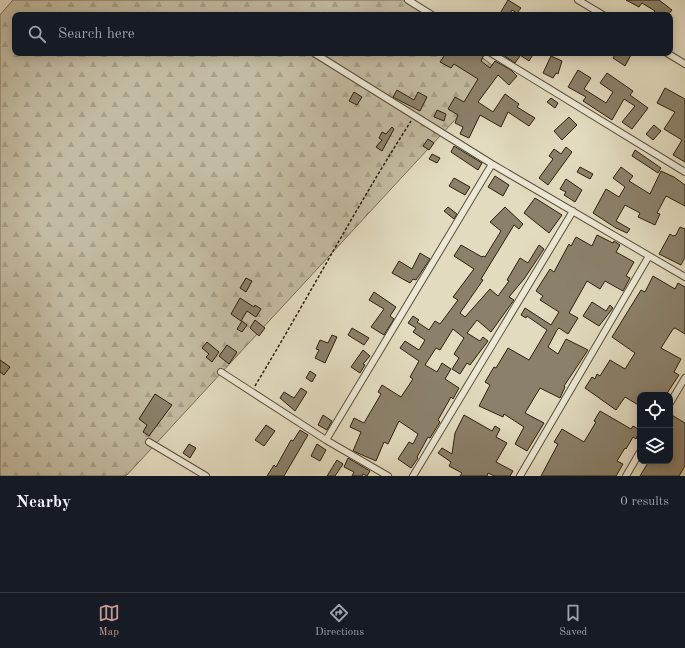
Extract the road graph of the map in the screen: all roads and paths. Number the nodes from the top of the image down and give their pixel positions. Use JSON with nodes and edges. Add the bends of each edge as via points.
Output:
{"nodes":[{"id":1,"x":408,"y":0,"type":"edge"},
{"id":2,"x":578,"y":0,"type":"edge"},
{"id":3,"x":427,"y":12,"type":"edge"},
{"id":4,"x":598,"y":12,"type":"edge"},
{"id":5,"x":319,"y":56,"type":"edge"},
{"id":6,"x":496,"y":56,"type":"edge"},
{"id":7,"x":672,"y":56,"type":"edge"},
{"id":8,"x":685,"y":64,"type":"edge"},
{"id":9,"x":415,"y":116,"type":"junction"},
{"id":10,"x":492,"y":164,"type":"junction"},
{"id":11,"x":685,"y":172,"type":"edge"},
{"id":12,"x":573,"y":211,"type":"junction"},
{"id":13,"x":649,"y":256,"type":"junction"},
{"id":14,"x":685,"y":277,"type":"edge"},
{"id":15,"x":221,"y":372,"type":"dead end"},
{"id":16,"x":685,"y":378,"type":"edge"},
{"id":17,"x":252,"y":392,"type":"junction"},
{"id":18,"x":673,"y":398,"type":"edge"},
{"id":19,"x":326,"y":440,"type":"junction"},
{"id":20,"x":150,"y":442,"type":"dead end"},
{"id":21,"x":637,"y":457,"type":"edge"},
{"id":22,"x":206,"y":476,"type":"edge"},
{"id":23,"x":388,"y":476,"type":"edge"},
{"id":24,"x":413,"y":476,"type":"edge"},
{"id":25,"x":520,"y":476,"type":"edge"},
{"id":26,"x":626,"y":476,"type":"edge"}],
"edges":[{"from":1,"to":3,"type":"street"},
{"from":2,"to":4,"type":"street"},
{"from":5,"to":9,"type":"street"},
{"from":6,"to":11,"type":"street"},
{"from":7,"to":8,"type":"street"},
{"from":9,"to":10,"type":"street"},
{"from":9,"to":17,"type":"path","via":[[379,171]]},
{"from":10,"to":12,"type":"street"},
{"from":10,"to":19,"type":"street"},
{"from":12,"to":13,"type":"street"},
{"from":12,"to":24,"type":"street"},
{"from":13,"to":14,"type":"street"},
{"from":13,"to":25,"type":"street"},
{"from":15,"to":17,"type":"street"},
{"from":16,"to":18,"type":"street"},
{"from":17,"to":19,"type":"street"},
{"from":19,"to":23,"type":"street"},
{"from":20,"to":22,"type":"street"},
{"from":21,"to":26,"type":"street"}]}
